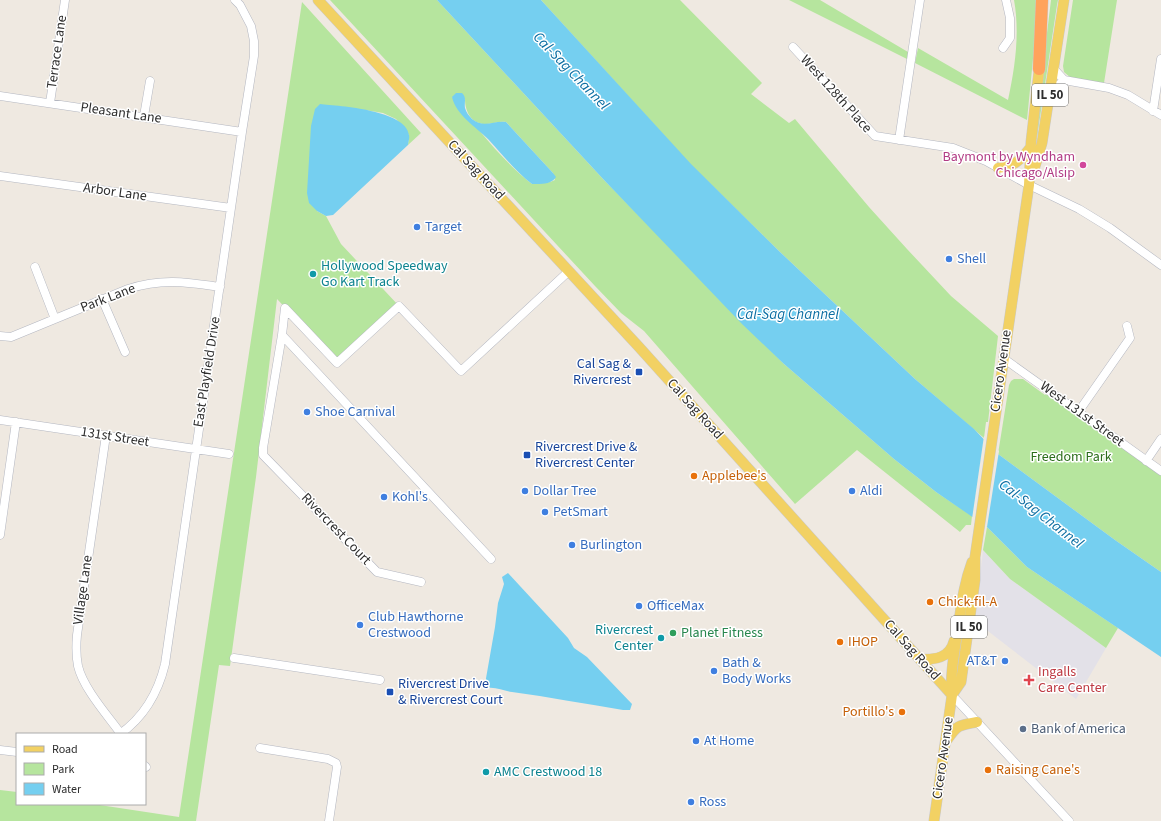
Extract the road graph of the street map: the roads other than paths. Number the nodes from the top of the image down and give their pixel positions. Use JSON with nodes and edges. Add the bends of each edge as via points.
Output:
{"nodes":[{"id":1,"x":65,"y":0,"type":"edge"},
{"id":2,"x":235,"y":0,"type":"edge"},
{"id":3,"x":318,"y":0,"type":"edge"},
{"id":4,"x":920,"y":0,"type":"edge"},
{"id":5,"x":1006,"y":0,"type":"edge"},
{"id":6,"x":1042,"y":0,"type":"edge"},
{"id":7,"x":1047,"y":0,"type":"edge"},
{"id":8,"x":1064,"y":0,"type":"edge"},
{"id":9,"x":793,"y":47,"type":"dead end"},
{"id":10,"x":1003,"y":48,"type":"dead end"},
{"id":11,"x":1161,"y":59,"type":"edge"},
{"id":12,"x":1039,"y":69,"type":"junction"},
{"id":13,"x":1054,"y":69,"type":"junction"},
{"id":14,"x":1064,"y":80,"type":"junction"},
{"id":15,"x":150,"y":81,"type":"dead end"},
{"id":16,"x":1051,"y":92,"type":"junction"},
{"id":17,"x":0,"y":96,"type":"edge"},
{"id":18,"x":50,"y":103,"type":"junction"},
{"id":19,"x":1153,"y":111,"type":"junction"},
{"id":20,"x":1161,"y":115,"type":"edge"},
{"id":21,"x":144,"y":116,"type":"junction"},
{"id":22,"x":242,"y":132,"type":"junction"},
{"id":23,"x":899,"y":140,"type":"junction"},
{"id":24,"x":1030,"y":148,"type":"junction"},
{"id":25,"x":998,"y":168,"type":"junction"},
{"id":26,"x":0,"y":176,"type":"edge"},
{"id":27,"x":1029,"y":185,"type":"junction"},
{"id":28,"x":231,"y":208,"type":"junction"},
{"id":29,"x":1161,"y":265,"type":"edge"},
{"id":30,"x":35,"y":267,"type":"dead end"},
{"id":31,"x":569,"y":271,"type":"junction"},
{"id":32,"x":220,"y":286,"type":"junction"},
{"id":33,"x":102,"y":299,"type":"junction"},
{"id":34,"x":55,"y":319,"type":"junction"},
{"id":35,"x":1128,"y":326,"type":"dead end"},
{"id":36,"x":282,"y":335,"type":"junction"},
{"id":37,"x":0,"y":336,"type":"edge"},
{"id":38,"x":125,"y":352,"type":"dead end"},
{"id":39,"x":1003,"y":358,"type":"junction"},
{"id":40,"x":1079,"y":411,"type":"junction"},
{"id":41,"x":0,"y":420,"type":"edge"},
{"id":42,"x":16,"y":422,"type":"junction"},
{"id":43,"x":106,"y":435,"type":"junction"},
{"id":44,"x":1161,"y":439,"type":"edge"},
{"id":45,"x":196,"y":450,"type":"junction"},
{"id":46,"x":229,"y":454,"type":"dead end"},
{"id":47,"x":1146,"y":460,"type":"junction"},
{"id":48,"x":1161,"y":471,"type":"edge"},
{"id":49,"x":0,"y":535,"type":"edge"},
{"id":50,"x":975,"y":556,"type":"junction"},
{"id":51,"x":491,"y":559,"type":"dead end"},
{"id":52,"x":421,"y":582,"type":"dead end"},
{"id":53,"x":958,"y":630,"type":"junction"},
{"id":54,"x":234,"y":658,"type":"dead end"},
{"id":55,"x":920,"y":659,"type":"junction"},
{"id":56,"x":380,"y":680,"type":"dead end"},
{"id":57,"x":952,"y":695,"type":"junction"},
{"id":58,"x":977,"y":722,"type":"junction"},
{"id":59,"x":120,"y":733,"type":"edge"},
{"id":60,"x":122,"y":733,"type":"edge"},
{"id":61,"x":945,"y":744,"type":"junction"},
{"id":62,"x":260,"y":748,"type":"dead end"},
{"id":63,"x":0,"y":750,"type":"edge"},
{"id":64,"x":16,"y":752,"type":"edge"},
{"id":65,"x":329,"y":821,"type":"edge"},
{"id":66,"x":934,"y":821,"type":"edge"},
{"id":67,"x":1069,"y":821,"type":"edge"}],
"edges":[{"from":1,"to":18,"type":"street","name":"Terrace Lane"},
{"from":2,"to":22,"type":"street","name":"East Playfield Drive","via":[[251,26],[254,41]]},
{"from":3,"to":31,"type":"main road","name":"Cal Sag Road"},
{"from":4,"to":23,"type":"street"},
{"from":5,"to":10,"type":"street","via":[[1010,18],[1010,38]]},
{"from":6,"to":12,"type":"highway"},
{"from":7,"to":12,"type":"main road","name":"Cicero Avenue","number":"IL 50"},
{"from":8,"to":13,"type":"main road","name":"Cicero Avenue","number":"IL 50"},
{"from":9,"to":23,"type":"street","name":"West 128th Place","via":[[875,136]]},
{"from":11,"to":19,"type":"street"},
{"from":12,"to":24,"type":"main road","name":"Cicero Avenue","number":"IL 50"},
{"from":13,"to":14,"type":"street"},
{"from":13,"to":16,"type":"main road","name":"Cicero Avenue","number":"IL 50"},
{"from":14,"to":16,"type":"street"},
{"from":14,"to":19,"type":"street","via":[[1108,88]]},
{"from":15,"to":21,"type":"street"},
{"from":16,"to":27,"type":"main road","name":"Cicero Avenue","number":"IL 50","via":[[1042,143]]},
{"from":17,"to":18,"type":"street","name":"Pleasant Lane"},
{"from":18,"to":21,"type":"street","name":"Pleasant Lane"},
{"from":19,"to":20,"type":"street"},
{"from":21,"to":22,"type":"street","name":"Pleasant Lane"},
{"from":22,"to":28,"type":"street","name":"East Playfield Drive"},
{"from":23,"to":25,"type":"street","name":"West 128th Place","via":[[953,148]]},
{"from":24,"to":25,"type":"main road","via":[[1021,160]]},
{"from":24,"to":27,"type":"main road","name":"Cicero Avenue","number":"IL 50"},
{"from":25,"to":27,"type":"street","name":"West 128th Place"},
{"from":26,"to":28,"type":"street","name":"Arbor Lane"},
{"from":27,"to":29,"type":"street","name":"West 128th Place","via":[[1110,228]]},
{"from":27,"to":39,"type":"main road","name":"Cicero Avenue","number":"IL 50"},
{"from":28,"to":32,"type":"street","name":"East Playfield Drive"},
{"from":30,"to":34,"type":"street"},
{"from":31,"to":36,"type":"street","via":[[461,371],[399,306],[337,363],[285,308]]},
{"from":31,"to":55,"type":"main road","name":"Cal Sag Road"},
{"from":32,"to":33,"type":"street","name":"Park Lane","via":[[180,281],[158,282],[128,289]]},
{"from":32,"to":45,"type":"street","name":"East Playfield Drive"},
{"from":33,"to":34,"type":"street","name":"Park Lane"},
{"from":33,"to":38,"type":"street"},
{"from":34,"to":37,"type":"street","name":"Park Lane","via":[[11,336]]},
{"from":35,"to":40,"type":"street","via":[[1130,338]]},
{"from":36,"to":51,"type":"street"},
{"from":36,"to":52,"type":"street","name":"Rivercrest Court","via":[[263,455],[377,572]]},
{"from":39,"to":40,"type":"street","name":"West 131st Street"},
{"from":39,"to":50,"type":"main road","name":"Cicero Avenue","number":"IL 50"},
{"from":40,"to":47,"type":"street","name":"West 131st Street"},
{"from":41,"to":42,"type":"street","name":"131st Street"},
{"from":42,"to":43,"type":"street","name":"131st Street"},
{"from":42,"to":49,"type":"street"},
{"from":43,"to":45,"type":"street","name":"131st Street"},
{"from":43,"to":59,"type":"street","name":"Village Lane","via":[[76,657],[89,690]]},
{"from":44,"to":47,"type":"street"},
{"from":45,"to":46,"type":"street","name":"131st Street"},
{"from":45,"to":60,"type":"street","name":"East Playfield Drive","via":[[163,672],[148,706]]},
{"from":47,"to":48,"type":"street","name":"West 131st Street"},
{"from":50,"to":53,"type":"main road","name":"Cicero Avenue","number":"IL 50","via":[[966,580]]},
{"from":50,"to":57,"type":"main road","name":"Cicero Avenue","number":"IL 50","via":[[975,580],[962,682]]},
{"from":53,"to":55,"type":"main road","via":[[946,655],[931,660]]},
{"from":53,"to":57,"type":"main road","name":"Cicero Avenue","number":"IL 50","via":[[951,678]]},
{"from":54,"to":56,"type":"street"},
{"from":55,"to":57,"type":"main road","name":"Cal Sag Road"},
{"from":57,"to":58,"type":"street","name":"Cal Sag Road"},
{"from":57,"to":61,"type":"main road","name":"Cicero Avenue","number":"IL 50"},
{"from":58,"to":61,"type":"main road","via":[[956,728]]},
{"from":58,"to":67,"type":"street","name":"Cal Sag Road"},
{"from":61,"to":66,"type":"main road","name":"Cicero Avenue","number":"IL 50"},
{"from":62,"to":65,"type":"street","via":[[328,759],[336,763]]},
{"from":63,"to":64,"type":"street"}]}
